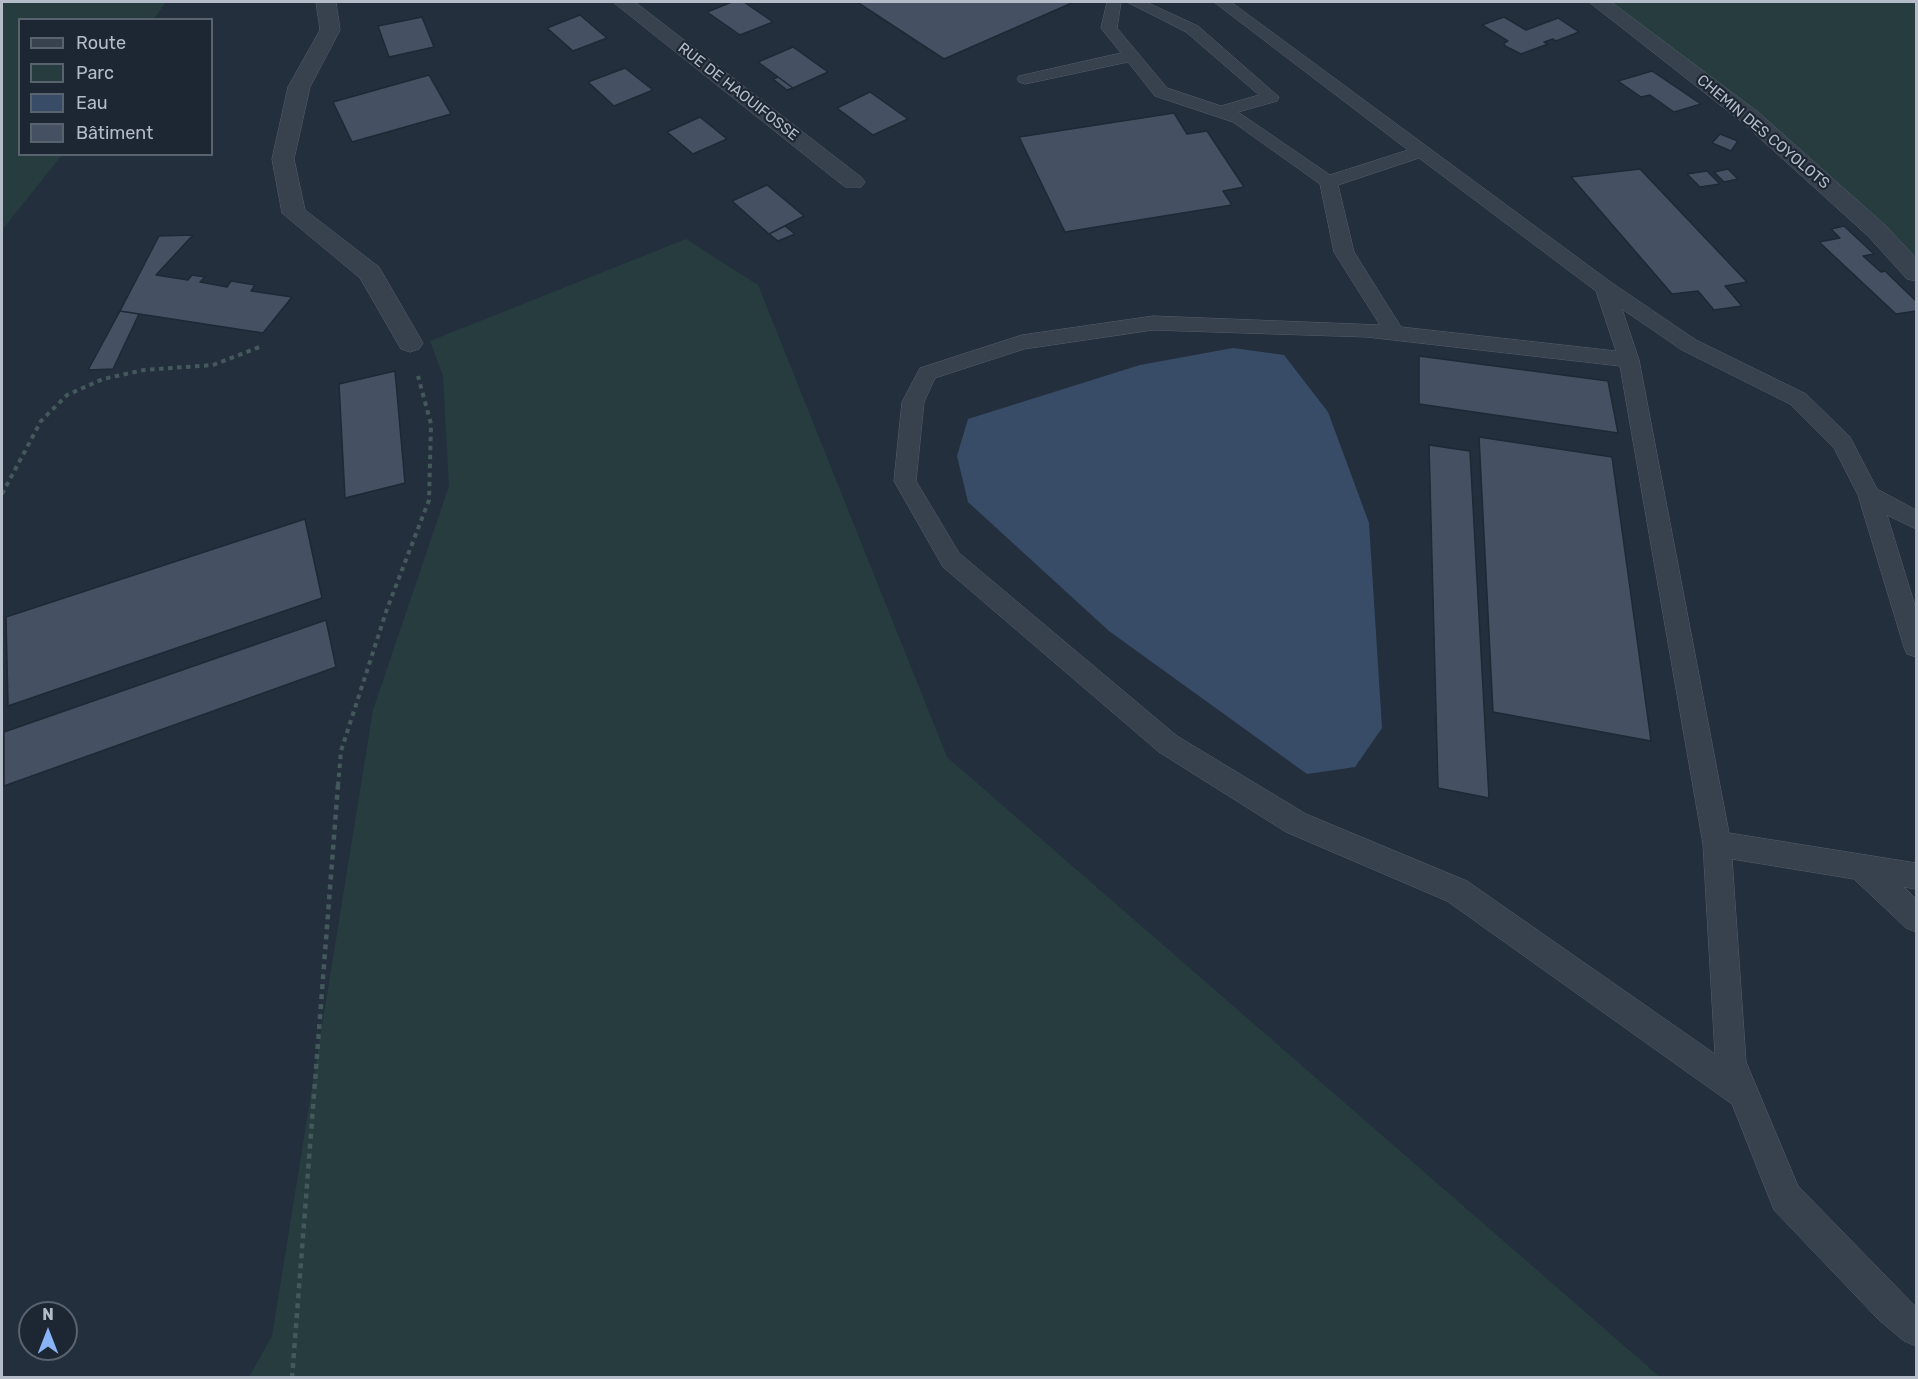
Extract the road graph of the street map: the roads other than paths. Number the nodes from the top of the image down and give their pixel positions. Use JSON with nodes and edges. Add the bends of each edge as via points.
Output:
{"nodes":[{"id":1,"x":326,"y":2,"type":"edge"},
{"id":2,"x":623,"y":2,"type":"edge"},
{"id":3,"x":1114,"y":2,"type":"edge"},
{"id":4,"x":1135,"y":2,"type":"edge"},
{"id":5,"x":1222,"y":2,"type":"edge"},
{"id":6,"x":1599,"y":2,"type":"edge"},
{"id":7,"x":1131,"y":56,"type":"junction"},
{"id":8,"x":1025,"y":79,"type":"dead end"},
{"id":9,"x":1221,"y":112,"type":"junction"},
{"id":10,"x":1422,"y":151,"type":"junction"},
{"id":11,"x":853,"y":182,"type":"dead end"},
{"id":12,"x":1328,"y":182,"type":"junction"},
{"id":13,"x":1917,"y":273,"type":"edge"},
{"id":14,"x":1605,"y":288,"type":"junction"},
{"id":15,"x":1395,"y":333,"type":"junction"},
{"id":16,"x":410,"y":343,"type":"road end"},
{"id":17,"x":1629,"y":360,"type":"junction"},
{"id":18,"x":1869,"y":495,"type":"junction"},
{"id":19,"x":1917,"y":520,"type":"edge"},
{"id":20,"x":1917,"y":647,"type":"edge"},
{"id":21,"x":1717,"y":844,"type":"junction"},
{"id":22,"x":1861,"y":867,"type":"junction"},
{"id":23,"x":1917,"y":876,"type":"edge"},
{"id":24,"x":1917,"y":918,"type":"edge"},
{"id":25,"x":1745,"y":1094,"type":"junction"},
{"id":26,"x":1917,"y":1329,"type":"edge"}],
"edges":[{"from":1,"to":16,"type":"street","via":[[330,30],[299,87],[283,159],[294,213],[370,273]]},
{"from":2,"to":11,"type":"street","name":"RUE DE HAOUIFOSSE"},
{"from":3,"to":7,"type":"lane","via":[[1109,28]]},
{"from":4,"to":9,"type":"lane","via":[[1192,29],[1271,97]]},
{"from":5,"to":10,"type":"lane"},
{"from":6,"to":13,"type":"street","name":"CHEMIN DES COYOLOTS","via":[[1749,117],[1877,231]]},
{"from":7,"to":8,"type":"lane"},
{"from":7,"to":9,"type":"lane","via":[[1161,92]]},
{"from":9,"to":12,"type":"lane","via":[[1239,118]]},
{"from":10,"to":12,"type":"lane"},
{"from":10,"to":14,"type":"lane"},
{"from":12,"to":15,"type":"lane","via":[[1344,252]]},
{"from":14,"to":17,"type":"lane"},
{"from":14,"to":18,"type":"lane","via":[[1689,345],[1798,399],[1842,442]]},
{"from":15,"to":17,"type":"lane"},
{"from":15,"to":25,"type":"lane","via":[[1153,323],[1022,342],[927,373],[913,402],[905,481],[951,560],[1168,744],[1296,823],[1457,891]]},
{"from":17,"to":21,"type":"lane"},
{"from":18,"to":19,"type":"lane"},
{"from":18,"to":20,"type":"lane"},
{"from":21,"to":22,"type":"lane"},
{"from":21,"to":25,"type":"lane","via":[[1731,1062]]},
{"from":22,"to":23,"type":"lane"},
{"from":22,"to":24,"type":"lane"},
{"from":25,"to":26,"type":"lane","via":[[1786,1198],[1891,1308]]}]}
